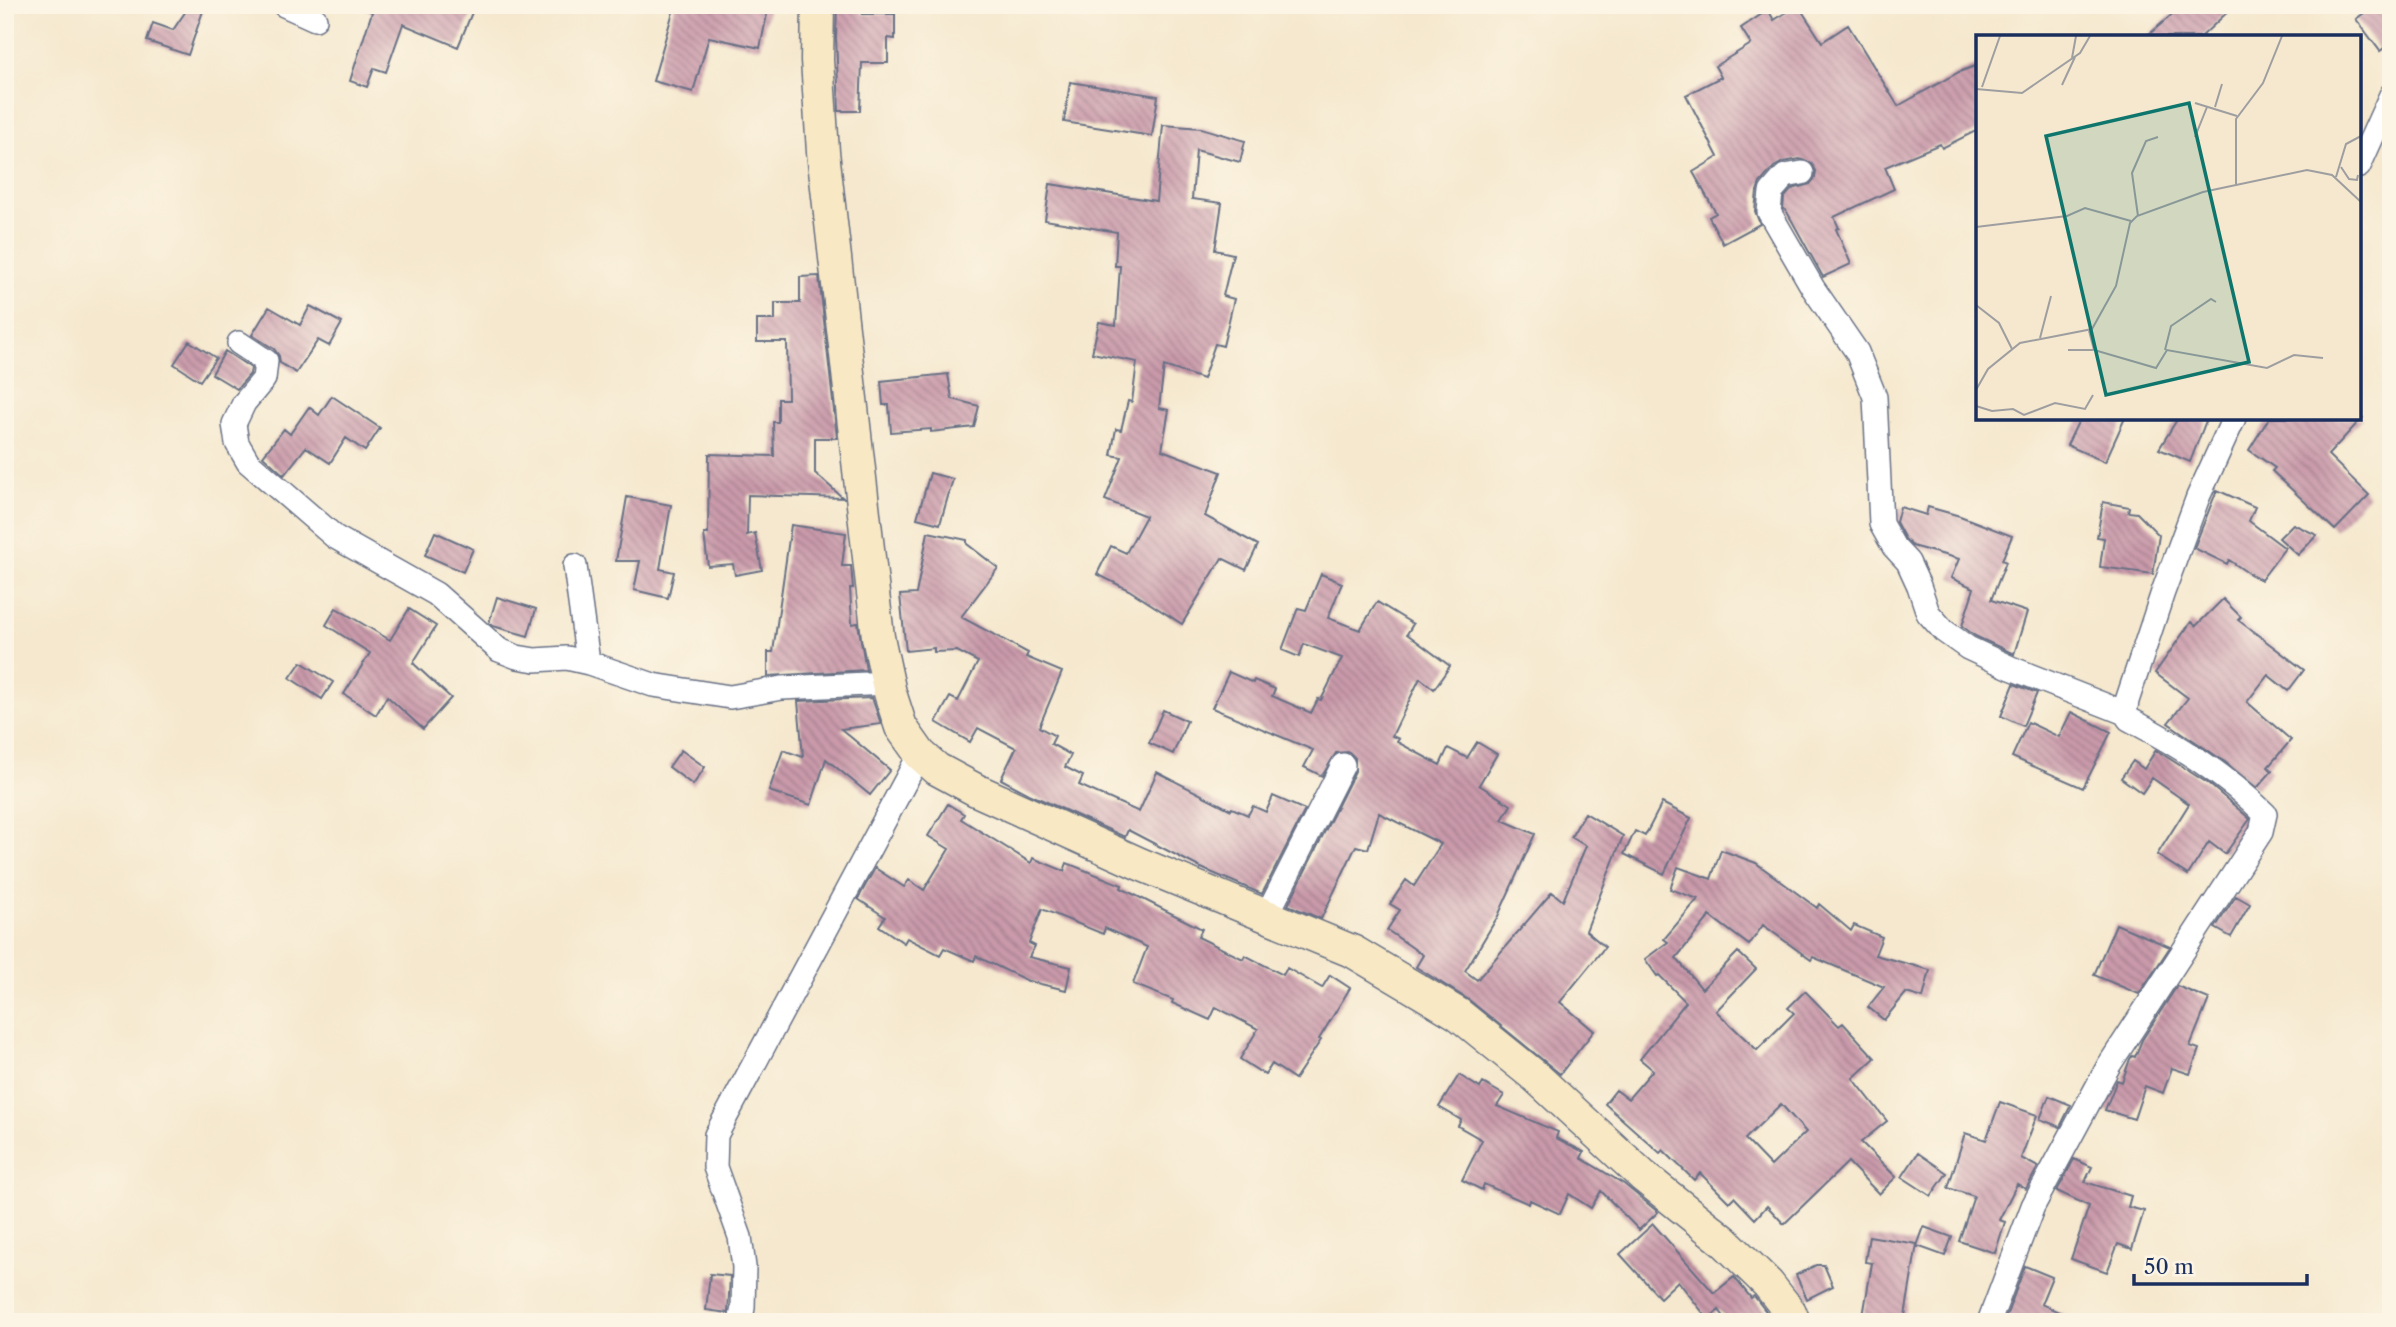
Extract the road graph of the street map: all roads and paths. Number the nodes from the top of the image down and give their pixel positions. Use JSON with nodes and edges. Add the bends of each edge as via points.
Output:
{"nodes":[{"id":1,"x":284,"y":5,"type":"edge"},
{"id":2,"x":818,"y":5,"type":"edge"},
{"id":3,"x":315,"y":19,"type":"dead end"},
{"id":4,"x":2391,"y":95,"type":"edge"},
{"id":5,"x":2361,"y":162,"type":"edge"},
{"id":6,"x":1802,"y":173,"type":"dead end"},
{"id":7,"x":239,"y":343,"type":"dead end"},
{"id":8,"x":2233,"y":420,"type":"edge"},
{"id":9,"x":575,"y":566,"type":"dead end"},
{"id":10,"x":588,"y":662,"type":"junction"},
{"id":11,"x":888,"y":683,"type":"junction"},
{"id":12,"x":2125,"y":713,"type":"junction"},
{"id":13,"x":920,"y":754,"type":"junction"},
{"id":14,"x":1343,"y":765,"type":"dead end"},
{"id":15,"x":1266,"y":917,"type":"junction"},
{"id":16,"x":740,"y":1322,"type":"edge"},
{"id":17,"x":1794,"y":1322,"type":"edge"},
{"id":18,"x":1989,"y":1322,"type":"edge"}],
"edges":[{"from":1,"to":3,"type":"street"},
{"from":2,"to":11,"type":"main road","via":[[822,152],[861,506]]},
{"from":4,"to":5,"type":"street"},
{"from":6,"to":12,"type":"street","via":[[1785,176],[1771,192],[1769,212],[1857,352],[1875,397],[1881,524],[1908,562],[1928,613],[1968,648]]},
{"from":7,"to":10,"type":"street","via":[[266,360],[264,379],[234,424],[237,443],[248,462],[335,537],[436,594],[499,650],[535,660]]},
{"from":8,"to":12,"type":"street","via":[[2167,580]]},
{"from":9,"to":10,"type":"street"},
{"from":10,"to":11,"type":"street","via":[[653,685],[730,697],[782,688]]},
{"from":11,"to":13,"type":"main road","via":[[901,727]]},
{"from":12,"to":18,"type":"street","via":[[2206,764],[2265,814],[2261,832],[2109,1065],[2033,1206]]},
{"from":13,"to":15,"type":"main road","via":[[976,790]]},
{"from":13,"to":16,"type":"street","via":[[716,1135],[715,1167],[743,1257]]},
{"from":14,"to":15,"type":"street"},
{"from":15,"to":17,"type":"main road","via":[[1354,952],[1458,1014],[1724,1241],[1768,1284]]}]}
